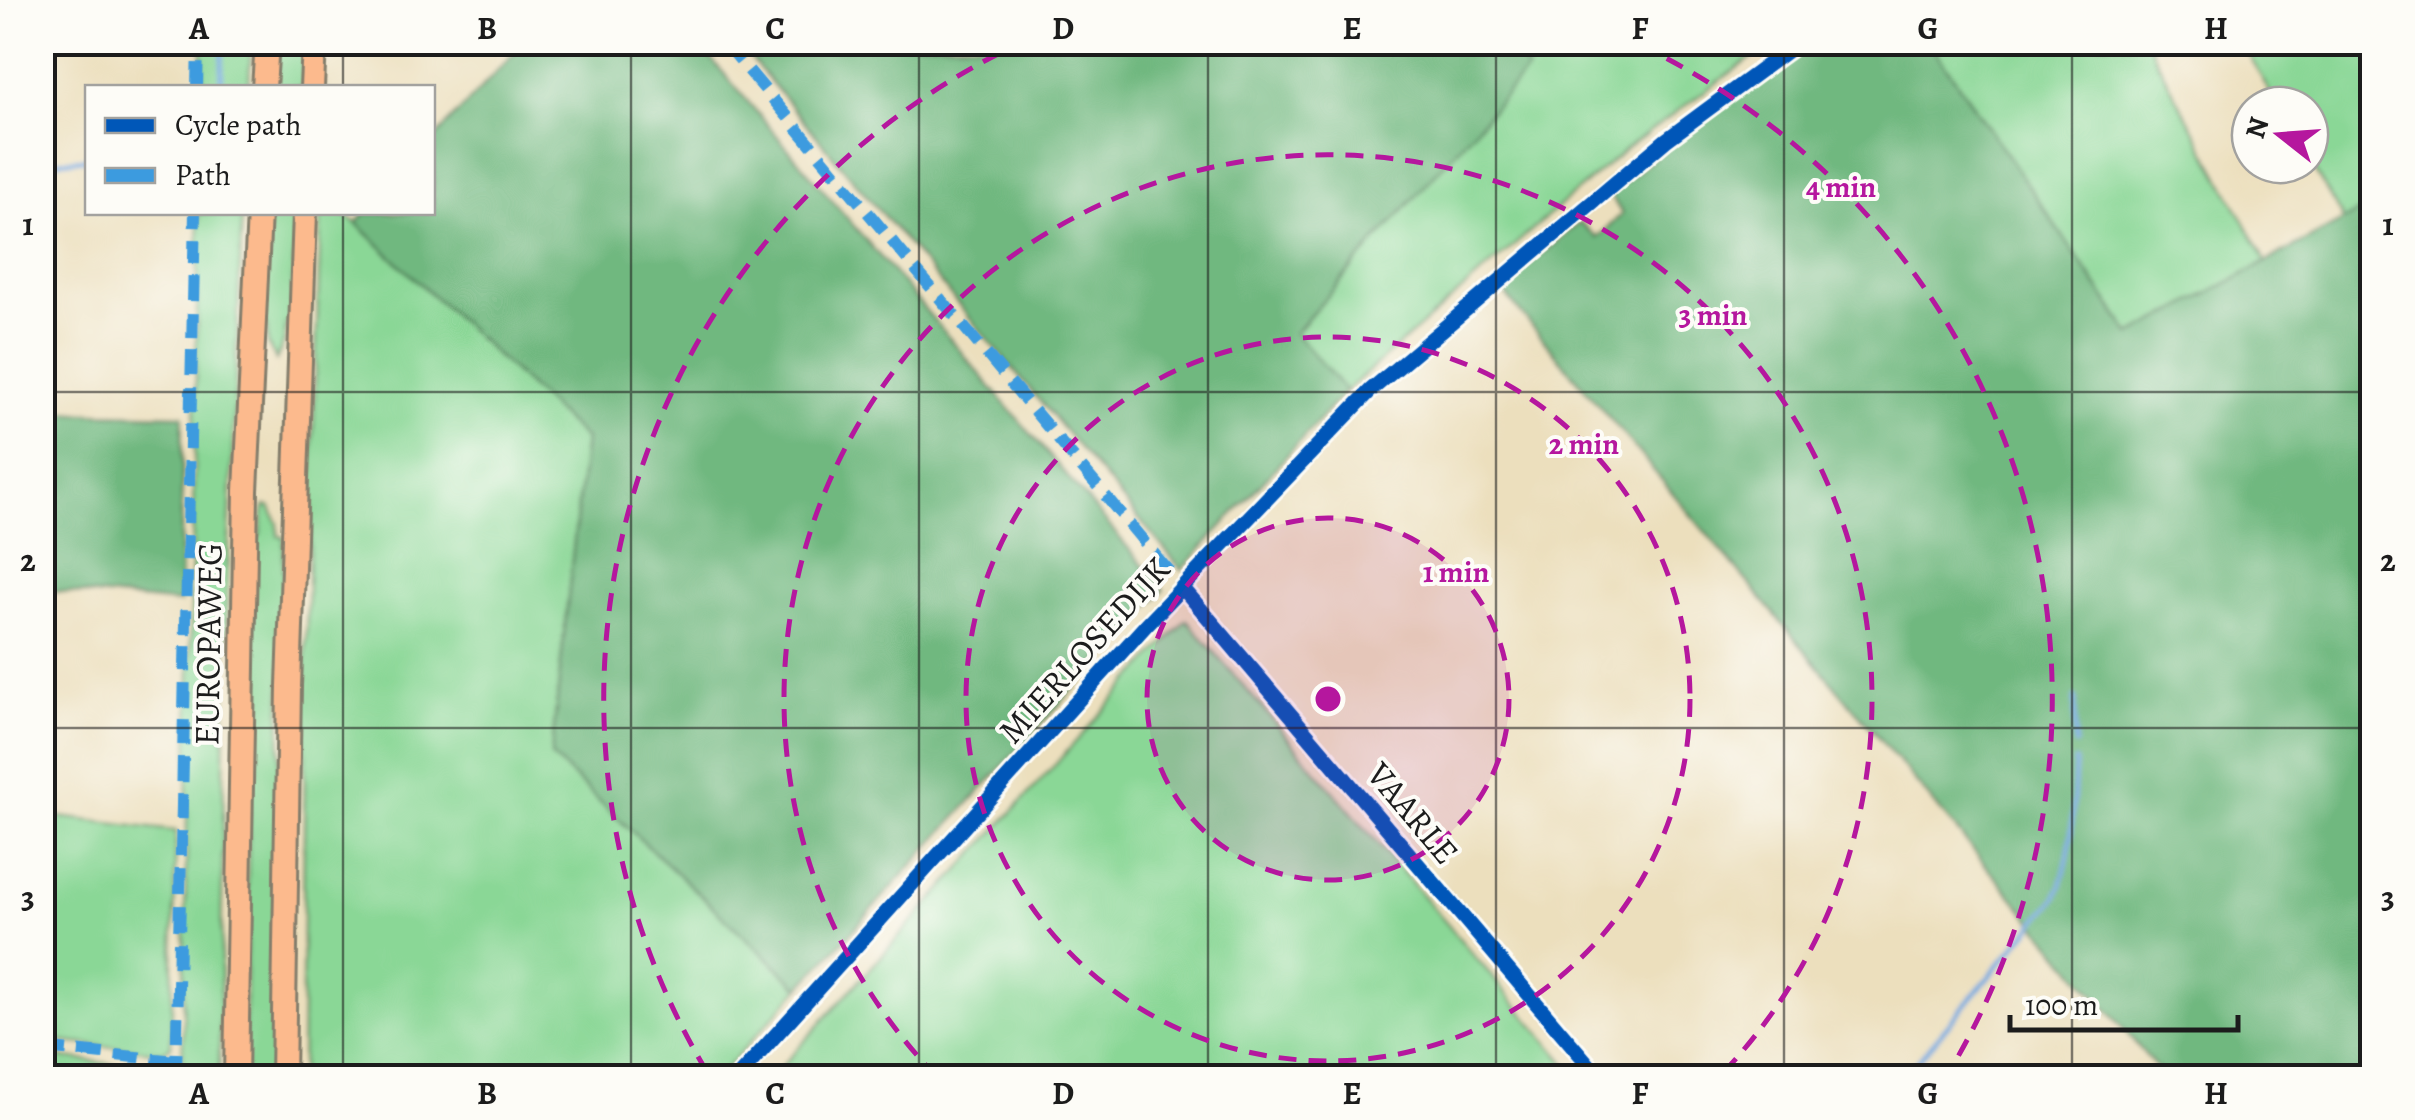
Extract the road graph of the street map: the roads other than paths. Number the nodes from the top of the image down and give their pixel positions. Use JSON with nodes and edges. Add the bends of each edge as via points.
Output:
{"nodes":[{"id":1,"x":266,"y":42,"type":"edge"},
{"id":2,"x":314,"y":42,"type":"edge"},
{"id":3,"x":1799,"y":42,"type":"edge"},
{"id":4,"x":264,"y":85,"type":"edge"},
{"id":5,"x":312,"y":85,"type":"edge"},
{"id":6,"x":258,"y":215,"type":"edge"},
{"id":7,"x":306,"y":215,"type":"edge"},
{"id":8,"x":1182,"y":587,"type":"junction"},
{"id":9,"x":236,"y":1078,"type":"edge"},
{"id":10,"x":283,"y":1078,"type":"edge"},
{"id":11,"x":737,"y":1078,"type":"edge"},
{"id":12,"x":1600,"y":1078,"type":"edge"}],
"edges":[{"from":1,"to":4,"type":"highway"},
{"from":2,"to":5,"type":"highway"},
{"from":3,"to":8,"type":"street","name":"MIERLOSEDIJK","via":[[1666,140],[1371,390]]},
{"from":6,"to":9,"type":"highway","name":"EUROPAWEG"},
{"from":7,"to":10,"type":"highway"},
{"from":8,"to":11,"type":"street","name":"MIERLOSEDIJK"},
{"from":8,"to":12,"type":"street","name":"VAARLE"}]}
